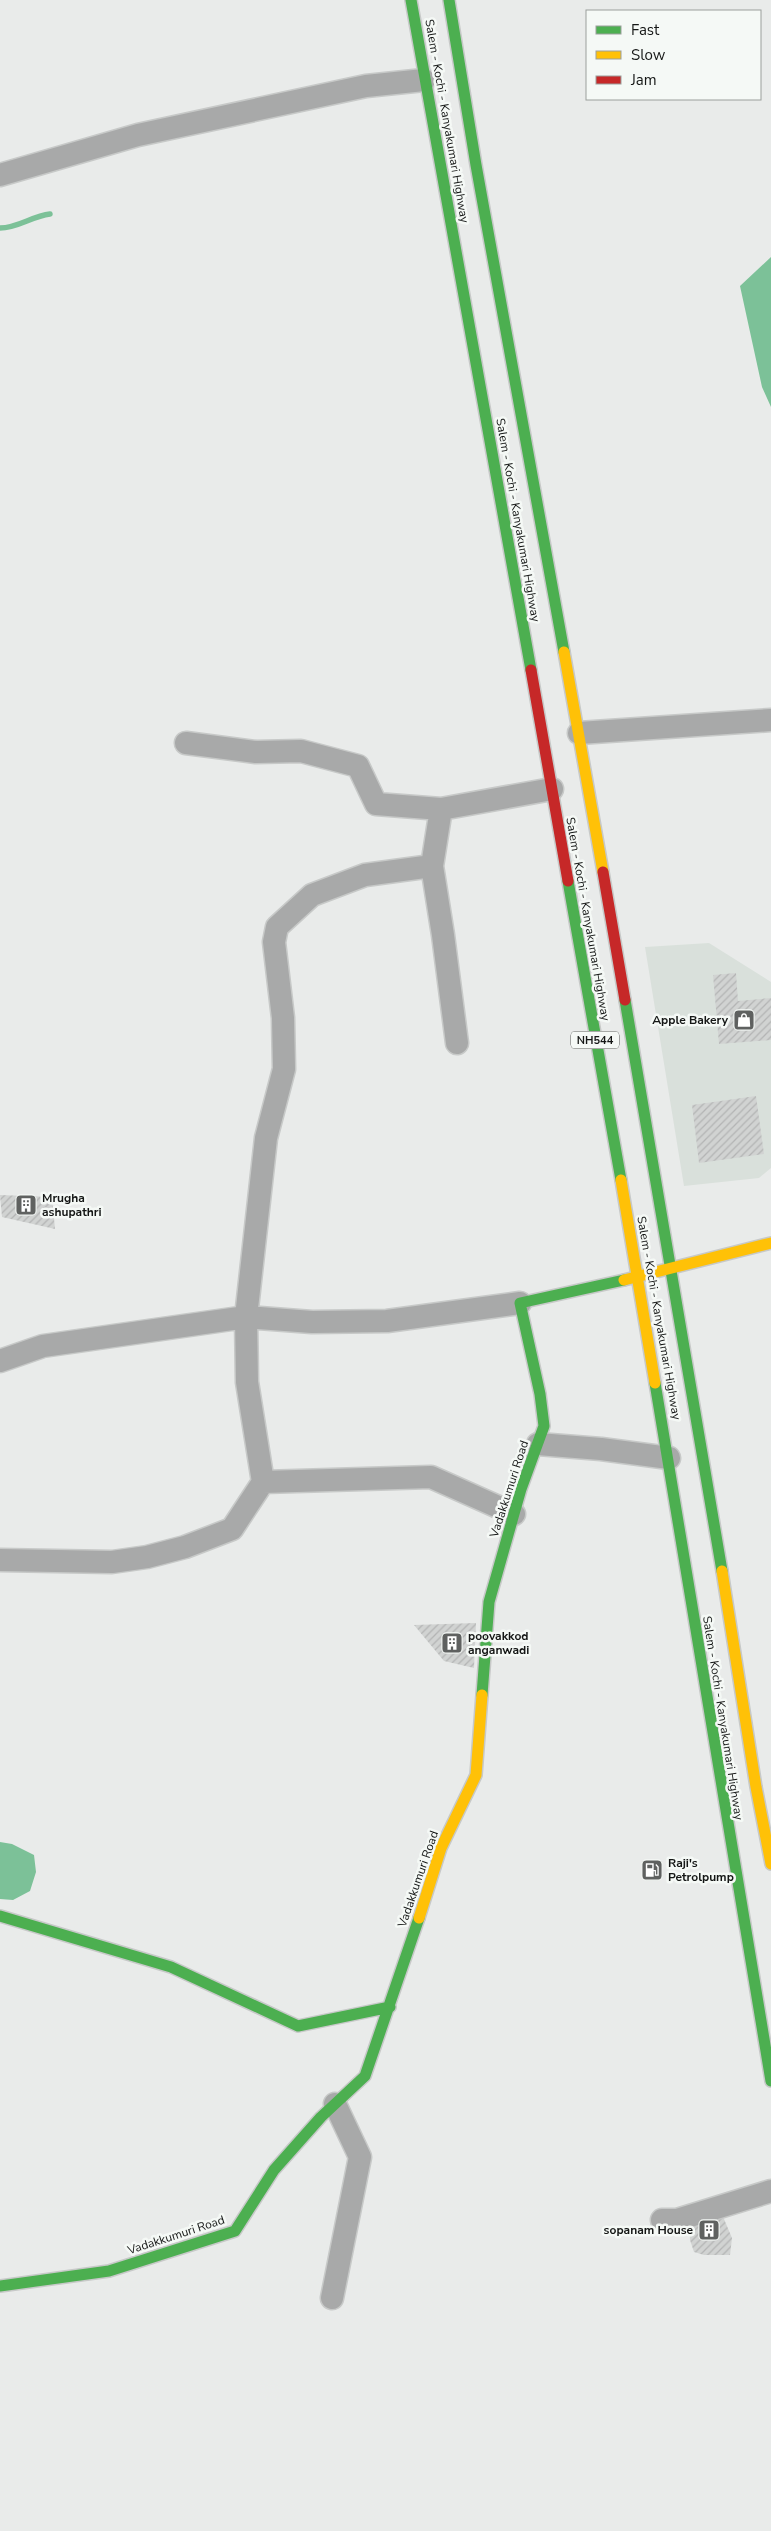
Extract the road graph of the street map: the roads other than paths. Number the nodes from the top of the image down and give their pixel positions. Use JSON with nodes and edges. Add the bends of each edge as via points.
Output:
{"nodes":[{"id":1,"x":411,"y":0,"type":"edge"},
{"id":2,"x":449,"y":0,"type":"edge"},
{"id":3,"x":424,"y":80,"type":"junction"},
{"id":4,"x":0,"y":175,"type":"edge"},
{"id":5,"x":771,"y":720,"type":"edge"},
{"id":6,"x":579,"y":733,"type":"junction"},
{"id":7,"x":186,"y":743,"type":"dead end"},
{"id":8,"x":552,"y":789,"type":"junction"},
{"id":9,"x":441,"y":809,"type":"junction"},
{"id":10,"x":432,"y":866,"type":"junction"},
{"id":11,"x":457,"y":1043,"type":"dead end"},
{"id":12,"x":771,"y":1243,"type":"edge"},
{"id":13,"x":672,"y":1268,"type":"junction"},
{"id":14,"x":638,"y":1277,"type":"junction"},
{"id":15,"x":520,"y":1303,"type":"junction"},
{"id":16,"x":246,"y":1317,"type":"junction"},
{"id":17,"x":0,"y":1361,"type":"edge"},
{"id":18,"x":538,"y":1444,"type":"junction"},
{"id":19,"x":669,"y":1458,"type":"junction"},
{"id":20,"x":263,"y":1482,"type":"junction"},
{"id":21,"x":514,"y":1514,"type":"junction"},
{"id":22,"x":0,"y":1560,"type":"edge"},
{"id":23,"x":771,"y":1864,"type":"edge"},
{"id":24,"x":0,"y":1916,"type":"edge"},
{"id":25,"x":390,"y":2006,"type":"junction"},
{"id":26,"x":771,"y":2081,"type":"edge"},
{"id":27,"x":335,"y":2104,"type":"junction"},
{"id":28,"x":771,"y":2191,"type":"edge"},
{"id":29,"x":662,"y":2220,"type":"dead end"},
{"id":30,"x":0,"y":2286,"type":"edge"},
{"id":31,"x":332,"y":2298,"type":"dead end"}],
"edges":[{"from":1,"to":3,"type":"main road","name":"Salem - Kochi - Kanyakumari Highway","number":"NH544"},
{"from":2,"to":6,"type":"main road","name":"Salem - Kochi - Kanyakumari Highway","number":"NH544"},
{"from":3,"to":4,"type":"street","via":[[366,86],[138,135]]},
{"from":3,"to":8,"type":"main road","name":"Salem - Kochi - Kanyakumari Highway","number":"NH544"},
{"from":5,"to":6,"type":"street"},
{"from":6,"to":13,"type":"main road","name":"Salem - Kochi - Kanyakumari Highway","number":"NH544"},
{"from":7,"to":9,"type":"street","via":[[256,752],[301,751],[358,766],[376,804]]},
{"from":8,"to":9,"type":"street"},
{"from":8,"to":14,"type":"main road","name":"Salem - Kochi - Kanyakumari Highway","number":"NH544"},
{"from":9,"to":10,"type":"street"},
{"from":10,"to":11,"type":"street"},
{"from":10,"to":16,"type":"street","via":[[365,875],[312,895],[277,927],[274,942],[283,1018],[284,1069],[266,1138]]},
{"from":12,"to":13,"type":"main road"},
{"from":13,"to":14,"type":"main road"},
{"from":13,"to":23,"type":"main road","name":"Salem - Kochi - Kanyakumari Highway","number":"NH544"},
{"from":14,"to":15,"type":"main road"},
{"from":14,"to":19,"type":"main road","name":"Salem - Kochi - Kanyakumari Highway","number":"NH544"},
{"from":15,"to":16,"type":"street","via":[[387,1321],[312,1322]]},
{"from":15,"to":18,"type":"main road","name":"Vadakkumuri Road","via":[[542,1410],[544,1426]]},
{"from":16,"to":17,"type":"street","via":[[43,1346]]},
{"from":16,"to":20,"type":"street","via":[[247,1382]]},
{"from":18,"to":19,"type":"street","via":[[601,1448]]},
{"from":18,"to":21,"type":"main road","name":"Vadakkumuri Road"},
{"from":19,"to":26,"type":"main road","name":"Salem - Kochi - Kanyakumari Highway","number":"NH544"},
{"from":20,"to":21,"type":"street","via":[[431,1477]]},
{"from":20,"to":22,"type":"street","via":[[232,1529],[186,1547],[112,1562]]},
{"from":21,"to":25,"type":"main road","name":"Vadakkumuri Road","via":[[489,1602],[476,1776],[441,1848]]},
{"from":24,"to":25,"type":"main road","via":[[171,1967],[298,2026]]},
{"from":25,"to":27,"type":"main road","name":"Vadakkumuri Road","via":[[365,2076]]},
{"from":27,"to":30,"type":"main road","name":"Vadakkumuri Road","via":[[274,2170],[235,2231],[109,2271]]},
{"from":27,"to":31,"type":"street","via":[[360,2157]]},
{"from":28,"to":29,"type":"street","via":[[677,2220]]}]}
